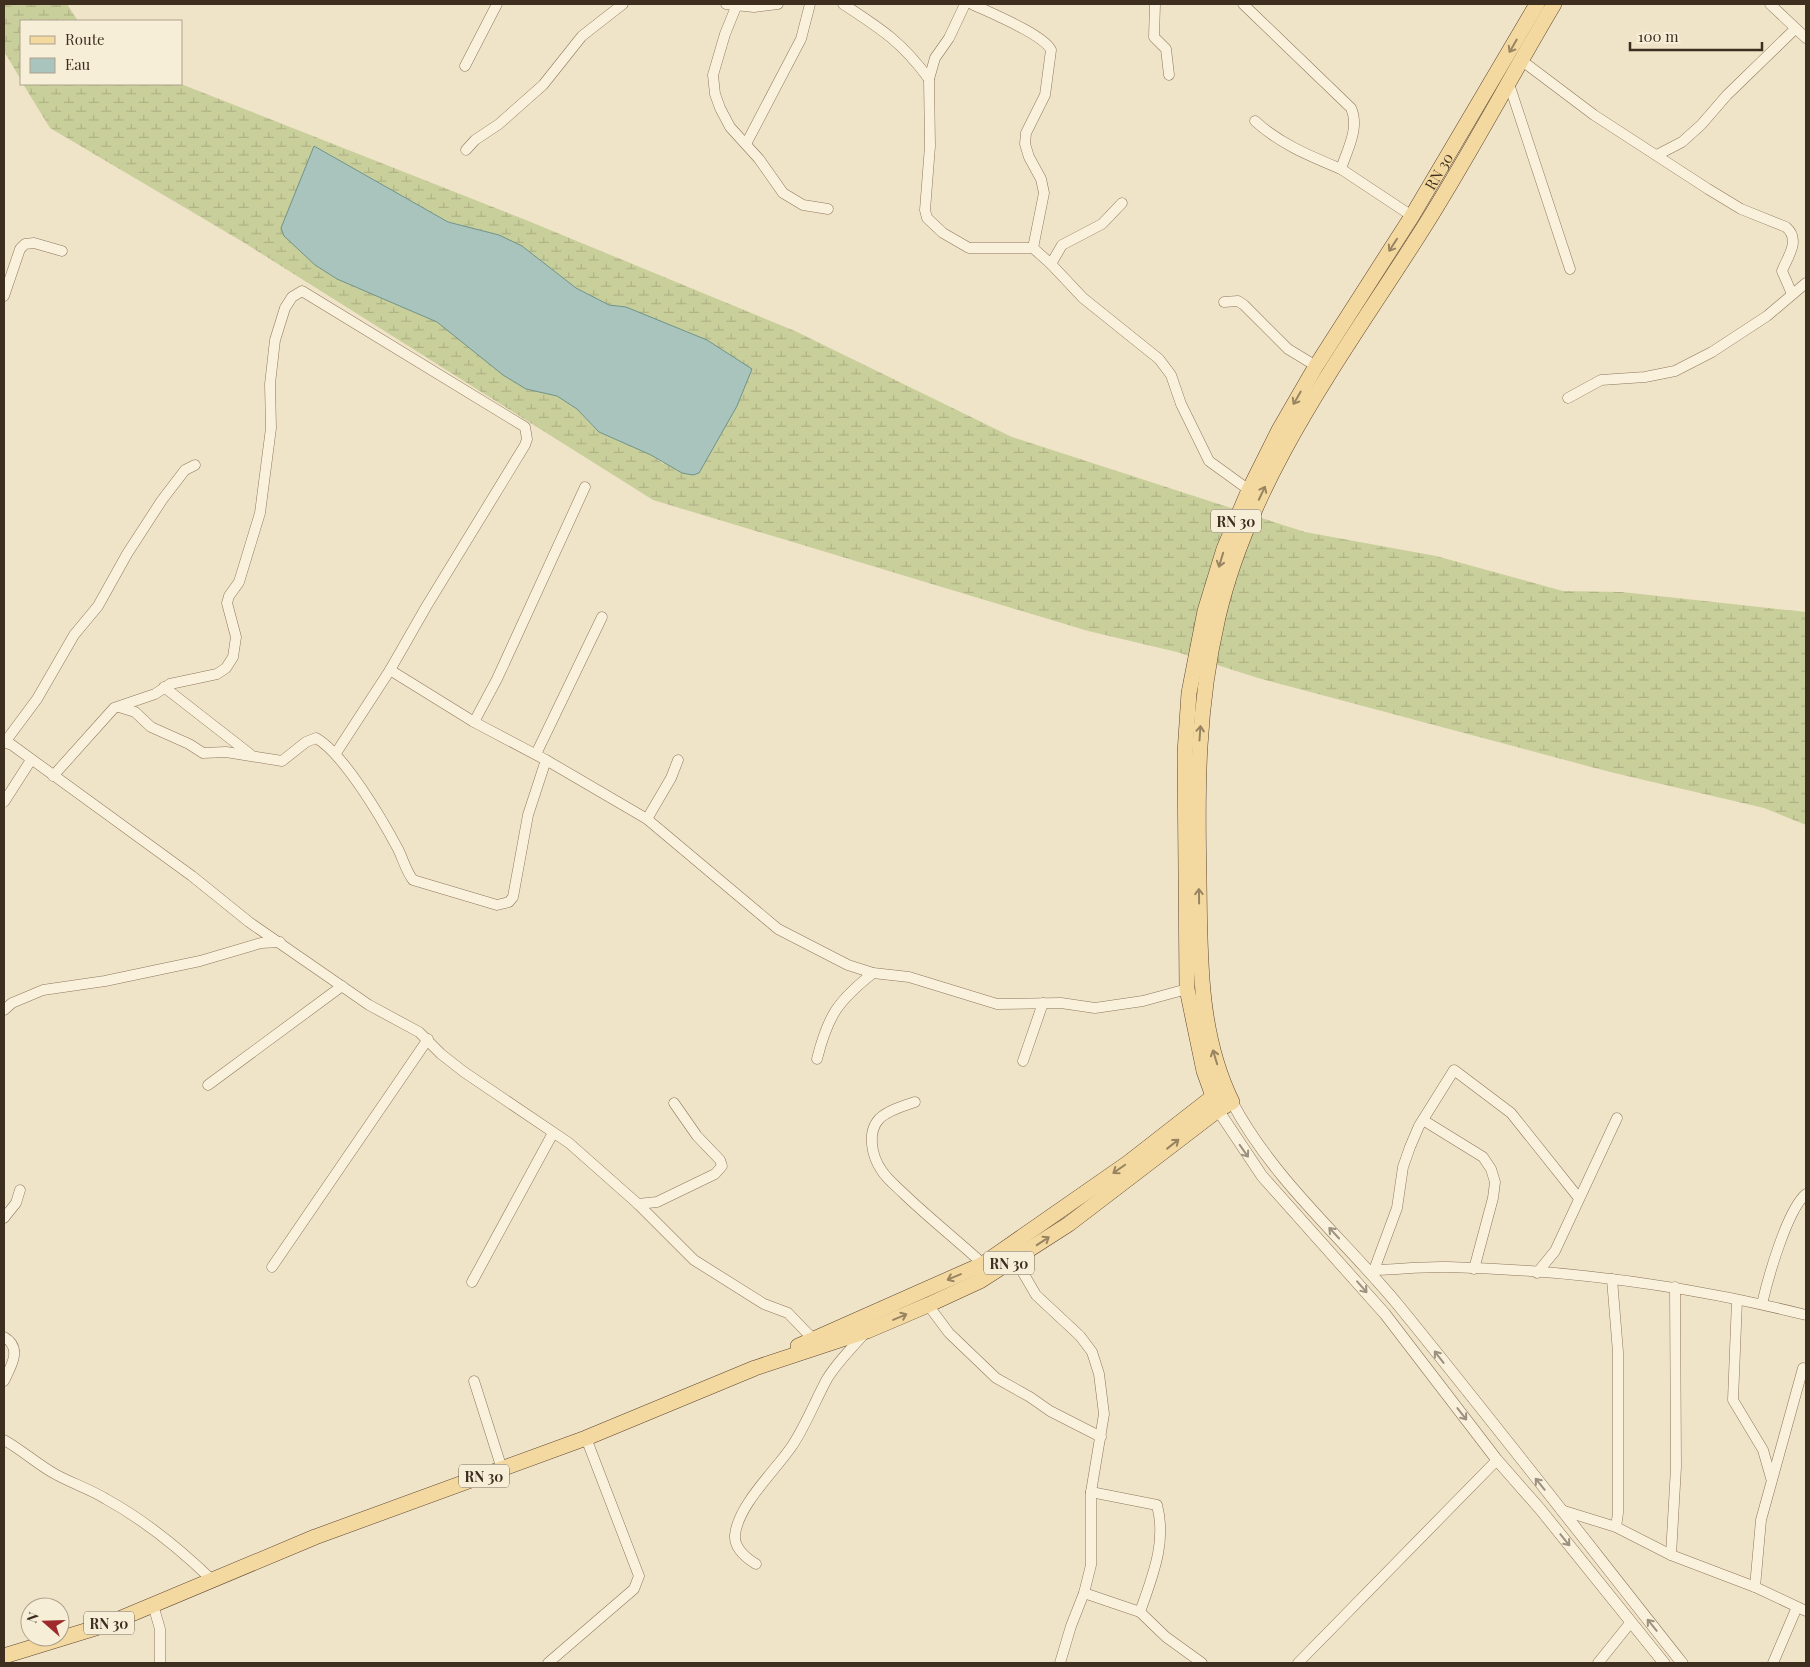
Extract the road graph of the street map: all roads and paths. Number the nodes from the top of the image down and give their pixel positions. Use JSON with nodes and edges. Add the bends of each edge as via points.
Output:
{"nodes":[{"id":1,"x":497,"y":4,"type":"edge"},
{"id":2,"x":623,"y":4,"type":"edge"},
{"id":3,"x":778,"y":4,"type":"edge"},
{"id":4,"x":810,"y":4,"type":"edge"},
{"id":5,"x":843,"y":4,"type":"edge"},
{"id":6,"x":965,"y":4,"type":"edge"},
{"id":7,"x":972,"y":4,"type":"edge"},
{"id":8,"x":1154,"y":4,"type":"edge"},
{"id":9,"x":1243,"y":4,"type":"edge"},
{"id":10,"x":1537,"y":4,"type":"edge"},
{"id":11,"x":1554,"y":4,"type":"edge"},
{"id":12,"x":1770,"y":4,"type":"edge"},
{"id":13,"x":731,"y":5,"type":"edge"},
{"id":14,"x":1795,"y":29,"type":"junction"},
{"id":15,"x":1806,"y":38,"type":"edge"},
{"id":16,"x":1521,"y":60,"type":"junction"},
{"id":17,"x":465,"y":66,"type":"dead end"},
{"id":18,"x":1170,"y":75,"type":"dead end"},
{"id":19,"x":929,"y":79,"type":"junction"},
{"id":20,"x":1508,"y":84,"type":"junction"},
{"id":21,"x":1255,"y":121,"type":"dead end"},
{"id":22,"x":746,"y":144,"type":"junction"},
{"id":23,"x":466,"y":150,"type":"dead end"},
{"id":24,"x":1657,"y":155,"type":"junction"},
{"id":25,"x":1341,"y":170,"type":"junction"},
{"id":26,"x":1122,"y":203,"type":"dead end"},
{"id":27,"x":828,"y":209,"type":"dead end"},
{"id":28,"x":1412,"y":216,"type":"junction"},
{"id":29,"x":1033,"y":248,"type":"junction"},
{"id":30,"x":62,"y":251,"type":"dead end"},
{"id":31,"x":1051,"y":264,"type":"junction"},
{"id":32,"x":1570,"y":269,"type":"dead end"},
{"id":33,"x":1806,"y":283,"type":"edge"},
{"id":34,"x":1792,"y":294,"type":"junction"},
{"id":35,"x":4,"y":296,"type":"edge"},
{"id":36,"x":1224,"y":302,"type":"dead end"},
{"id":37,"x":1316,"y":366,"type":"junction"},
{"id":38,"x":1568,"y":398,"type":"dead end"},
{"id":39,"x":195,"y":465,"type":"dead end"},
{"id":40,"x":585,"y":487,"type":"dead end"},
{"id":41,"x":1249,"y":490,"type":"junction"},
{"id":42,"x":602,"y":618,"type":"dead end"},
{"id":43,"x":390,"y":670,"type":"junction"},
{"id":44,"x":164,"y":688,"type":"junction"},
{"id":45,"x":119,"y":707,"type":"junction"},
{"id":46,"x":474,"y":722,"type":"junction"},
{"id":47,"x":4,"y":742,"type":"edge"},
{"id":48,"x":336,"y":753,"type":"junction"},
{"id":49,"x":250,"y":754,"type":"junction"},
{"id":50,"x":536,"y":754,"type":"junction"},
{"id":51,"x":31,"y":760,"type":"junction"},
{"id":52,"x":546,"y":760,"type":"junction"},
{"id":53,"x":678,"y":760,"type":"dead end"},
{"id":54,"x":53,"y":776,"type":"junction"},
{"id":55,"x":4,"y":802,"type":"edge"},
{"id":56,"x":647,"y":820,"type":"junction"},
{"id":57,"x":280,"y":942,"type":"junction"},
{"id":58,"x":873,"y":972,"type":"junction"},
{"id":59,"x":342,"y":986,"type":"junction"},
{"id":60,"x":1187,"y":989,"type":"junction"},
{"id":61,"x":1043,"y":1003,"type":"junction"},
{"id":62,"x":4,"y":1010,"type":"edge"},
{"id":63,"x":428,"y":1039,"type":"junction"},
{"id":64,"x":817,"y":1059,"type":"dead end"},
{"id":65,"x":1023,"y":1060,"type":"dead end"},
{"id":66,"x":208,"y":1085,"type":"dead end"},
{"id":67,"x":1222,"y":1099,"type":"junction"},
{"id":68,"x":914,"y":1102,"type":"dead end"},
{"id":69,"x":674,"y":1103,"type":"dead end"},
{"id":70,"x":1617,"y":1118,"type":"dead end"},
{"id":71,"x":1423,"y":1120,"type":"junction"},
{"id":72,"x":553,"y":1133,"type":"junction"},
{"id":73,"x":20,"y":1190,"type":"dead end"},
{"id":74,"x":1806,"y":1194,"type":"edge"},
{"id":75,"x":1578,"y":1197,"type":"junction"},
{"id":76,"x":657,"y":1202,"type":"junction"},
{"id":77,"x":638,"y":1204,"type":"junction"},
{"id":78,"x":4,"y":1218,"type":"edge"},
{"id":79,"x":654,"y":1221,"type":"junction"},
{"id":80,"x":1015,"y":1259,"type":"junction"},
{"id":81,"x":983,"y":1264,"type":"junction"},
{"id":82,"x":272,"y":1267,"type":"dead end"},
{"id":83,"x":1474,"y":1269,"type":"junction"},
{"id":84,"x":1371,"y":1270,"type":"junction"},
{"id":85,"x":1536,"y":1273,"type":"junction"},
{"id":86,"x":1612,"y":1279,"type":"junction"},
{"id":87,"x":472,"y":1282,"type":"dead end"},
{"id":88,"x":1675,"y":1287,"type":"junction"},
{"id":89,"x":1737,"y":1300,"type":"junction"},
{"id":90,"x":1762,"y":1304,"type":"junction"},
{"id":91,"x":928,"y":1305,"type":"junction"},
{"id":92,"x":1806,"y":1315,"type":"edge"},
{"id":93,"x":867,"y":1331,"type":"junction"},
{"id":94,"x":4,"y":1338,"type":"edge"},
{"id":95,"x":812,"y":1338,"type":"junction"},
{"id":96,"x":755,"y":1368,"type":"junction"},
{"id":97,"x":1803,"y":1368,"type":"dead end"},
{"id":98,"x":474,"y":1380,"type":"dead end"},
{"id":99,"x":4,"y":1381,"type":"edge"},
{"id":100,"x":1101,"y":1437,"type":"junction"},
{"id":101,"x":586,"y":1438,"type":"junction"},
{"id":102,"x":4,"y":1440,"type":"edge"},
{"id":103,"x":1497,"y":1460,"type":"junction"},
{"id":104,"x":502,"y":1469,"type":"junction"},
{"id":105,"x":1771,"y":1478,"type":"junction"},
{"id":106,"x":1091,"y":1492,"type":"junction"},
{"id":107,"x":1561,"y":1510,"type":"junction"},
{"id":108,"x":1616,"y":1527,"type":"junction"},
{"id":109,"x":1671,"y":1555,"type":"junction"},
{"id":110,"x":756,"y":1564,"type":"dead end"},
{"id":111,"x":212,"y":1580,"type":"junction"},
{"id":112,"x":1756,"y":1587,"type":"junction"},
{"id":113,"x":1084,"y":1594,"type":"junction"},
{"id":114,"x":153,"y":1605,"type":"junction"},
{"id":115,"x":1802,"y":1609,"type":"edge"},
{"id":116,"x":1140,"y":1612,"type":"junction"},
{"id":117,"x":1631,"y":1622,"type":"junction"},
{"id":118,"x":4,"y":1656,"type":"edge"},
{"id":119,"x":160,"y":1663,"type":"edge"},
{"id":120,"x":548,"y":1663,"type":"edge"},
{"id":121,"x":1060,"y":1663,"type":"edge"},
{"id":122,"x":1202,"y":1663,"type":"edge"},
{"id":123,"x":1298,"y":1663,"type":"edge"},
{"id":124,"x":1598,"y":1663,"type":"edge"},
{"id":125,"x":1664,"y":1663,"type":"edge"},
{"id":126,"x":1682,"y":1663,"type":"edge"},
{"id":127,"x":1773,"y":1663,"type":"edge"}],
"edges":[{"from":1,"to":17,"type":"street"},
{"from":2,"to":23,"type":"street","via":[[582,36],[543,85]]},
{"from":3,"to":13,"type":"street"},
{"from":4,"to":22,"type":"street","via":[[802,39]]},
{"from":5,"to":19,"type":"street","via":[[899,43]]},
{"from":6,"to":19,"type":"street","via":[[949,38],[935,58]]},
{"from":7,"to":29,"type":"street","via":[[1038,36],[1051,50],[1045,95],[1026,133],[1025,144],[1044,193]]},
{"from":8,"to":18,"type":"street","via":[[1154,37],[1166,49]]},
{"from":9,"to":25,"type":"street","via":[[1351,108],[1356,117],[1355,126]]},
{"from":10,"to":28,"type":"main road","name":"RN 30","number":"RN 30","one_way":true},
{"from":11,"to":16,"type":"main road","number":"RN 30"},
{"from":12,"to":14,"type":"street"},
{"from":13,"to":22,"type":"street","via":[[713,86],[730,127]]},
{"from":14,"to":15,"type":"street"},
{"from":14,"to":24,"type":"street","via":[[1700,126],[1682,142]]},
{"from":16,"to":20,"type":"main road","number":"RN 30"},
{"from":16,"to":24,"type":"street","via":[[1594,115]]},
{"from":19,"to":29,"type":"street","via":[[931,122],[927,218],[942,233],[969,248]]},
{"from":20,"to":32,"type":"street"},
{"from":67,"to":20,"type":"main road","number":"RN 30","one_way":true,"via":[[1201,986],[1198,830],[1202,696],[1219,614],[1237,554],[1261,494],[1290,437],[1427,222]]},
{"from":21,"to":25,"type":"street","via":[[1295,150]]},
{"from":22,"to":27,"type":"street","via":[[783,193],[803,204]]},
{"from":24,"to":34,"type":"street","via":[[1741,209],[1792,232],[1793,247],[1782,271]]},
{"from":25,"to":28,"type":"street"},
{"from":26,"to":31,"type":"street","via":[[1102,224],[1062,245]]},
{"from":28,"to":37,"type":"main road","name":"RN 30","number":"RN 30","one_way":true},
{"from":29,"to":31,"type":"street"},
{"from":30,"to":35,"type":"street","via":[[34,243],[25,244],[20,249]]},
{"from":31,"to":41,"type":"street","via":[[1083,298],[1159,359],[1171,375],[1181,404],[1209,461]]},
{"from":33,"to":34,"type":"street"},
{"from":34,"to":38,"type":"street","via":[[1767,316],[1712,352],[1675,371],[1601,380]]},
{"from":36,"to":37,"type":"street","via":[[1244,305],[1288,349]]},
{"from":37,"to":41,"type":"main road","name":"RN 30","number":"RN 30","one_way":true},
{"from":39,"to":47,"type":"street","via":[[185,470],[167,492],[98,606],[74,635],[38,699]]},
{"from":40,"to":46,"type":"street"},
{"from":41,"to":60,"type":"main road","name":"RN 30","number":"RN 30","one_way":true,"via":[[1224,549],[1208,602],[1189,693],[1185,753]]},
{"from":42,"to":50,"type":"street"},
{"from":43,"to":44,"type":"street","via":[[520,454],[527,433],[525,427],[302,291],[292,297],[285,308],[275,340],[270,384],[271,428],[260,513],[239,582],[227,603],[236,637],[233,657],[217,674],[183,680]]},
{"from":43,"to":46,"type":"street"},
{"from":43,"to":48,"type":"street"},
{"from":44,"to":45,"type":"street"},
{"from":44,"to":49,"type":"street"},
{"from":45,"to":49,"type":"street","via":[[135,712],[151,727],[203,753]]},
{"from":45,"to":54,"type":"street","via":[[111,711]]},
{"from":46,"to":50,"type":"street"},
{"from":47,"to":51,"type":"street"},
{"from":48,"to":49,"type":"street","via":[[316,738],[282,761]]},
{"from":48,"to":52,"type":"street","via":[[392,840],[413,880],[497,905],[513,897],[528,815]]},
{"from":50,"to":52,"type":"street"},
{"from":51,"to":54,"type":"street"},
{"from":51,"to":55,"type":"street"},
{"from":52,"to":56,"type":"street"},
{"from":53,"to":56,"type":"street","via":[[672,778]]},
{"from":54,"to":57,"type":"street"},
{"from":56,"to":58,"type":"street","via":[[778,929],[833,958]]},
{"from":57,"to":59,"type":"street"},
{"from":57,"to":62,"type":"street","via":[[256,944],[200,961],[105,981],[43,990],[12,1003]]},
{"from":58,"to":61,"type":"street","via":[[909,976],[997,1004]]},
{"from":58,"to":64,"type":"street","via":[[839,1004],[828,1021]]},
{"from":59,"to":63,"type":"street"},
{"from":59,"to":66,"type":"street"},
{"from":60,"to":61,"type":"street","via":[[1143,1001],[1095,1008]]},
{"from":60,"to":67,"type":"main road","name":"RN 30","number":"RN 30","via":[[1204,1072]]},
{"from":61,"to":65,"type":"street"},
{"from":63,"to":72,"type":"street","via":[[464,1072]]},
{"from":63,"to":82,"type":"street"},
{"from":80,"to":67,"type":"main road","number":"RN 30","one_way":true,"via":[[1069,1224]]},
{"from":67,"to":81,"type":"main road","number":"RN 30","one_way":true},
{"from":84,"to":67,"type":"street","one_way":true,"via":[[1274,1167]]},
{"from":67,"to":103,"type":"street","one_way":true,"via":[[1262,1176],[1385,1314]]},
{"from":68,"to":81,"type":"street","via":[[880,1118],[873,1129],[871,1137],[877,1162],[883,1173],[916,1206]]},
{"from":69,"to":76,"type":"street","via":[[722,1166],[715,1174]]},
{"from":70,"to":75,"type":"street"},
{"from":71,"to":75,"type":"street","via":[[1454,1070],[1510,1113]]},
{"from":71,"to":83,"type":"street","via":[[1483,1157],[1495,1182]]},
{"from":71,"to":84,"type":"street","via":[[1408,1154],[1397,1208]]},
{"from":72,"to":77,"type":"street","via":[[586,1156]]},
{"from":72,"to":87,"type":"street"},
{"from":73,"to":78,"type":"street","via":[[16,1203]]},
{"from":74,"to":90,"type":"street","via":[[1789,1222]]},
{"from":75,"to":85,"type":"street","via":[[1555,1251]]},
{"from":76,"to":77,"type":"street"},
{"from":76,"to":79,"type":"street"},
{"from":77,"to":79,"type":"street"},
{"from":79,"to":95,"type":"street","via":[[694,1260],[764,1304],[788,1312]]},
{"from":80,"to":91,"type":"main road","number":"RN 30","via":[[980,1281]]},
{"from":80,"to":100,"type":"street","via":[[1036,1295],[1080,1336],[1092,1352],[1099,1374],[1104,1414]]},
{"from":81,"to":95,"type":"main road","number":"RN 30","one_way":true},
{"from":83,"to":84,"type":"street"},
{"from":83,"to":85,"type":"street"},
{"from":107,"to":84,"type":"street","one_way":true},
{"from":85,"to":86,"type":"street"},
{"from":86,"to":88,"type":"street"},
{"from":86,"to":108,"type":"street","via":[[1618,1352]]},
{"from":88,"to":89,"type":"street"},
{"from":88,"to":109,"type":"street","via":[[1676,1466]]},
{"from":89,"to":90,"type":"street"},
{"from":89,"to":105,"type":"street","via":[[1734,1400],[1763,1450]]},
{"from":90,"to":92,"type":"street"},
{"from":93,"to":91,"type":"main road","number":"RN 30","one_way":true},
{"from":91,"to":100,"type":"street","via":[[949,1333],[996,1378]]},
{"from":93,"to":96,"type":"main road","number":"RN 30"},
{"from":93,"to":110,"type":"street","via":[[841,1359],[792,1447],[751,1500],[737,1525],[735,1538],[739,1548]]},
{"from":94,"to":99,"type":"street","via":[[16,1350]]},
{"from":95,"to":96,"type":"main road","number":"RN 30"},
{"from":96,"to":101,"type":"main road","number":"RN 30"},
{"from":97,"to":105,"type":"street"},
{"from":98,"to":104,"type":"street"},
{"from":100,"to":106,"type":"street"},
{"from":101,"to":104,"type":"main road","number":"RN 30"},
{"from":101,"to":120,"type":"street","via":[[639,1576],[634,1588]]},
{"from":102,"to":111,"type":"street","via":[[52,1472],[93,1491],[149,1525]]},
{"from":103,"to":117,"type":"street","one_way":true},
{"from":103,"to":123,"type":"street"},
{"from":104,"to":111,"type":"main road","number":"RN 30","via":[[315,1537]]},
{"from":105,"to":112,"type":"street","via":[[1761,1520]]},
{"from":106,"to":113,"type":"street","via":[[1092,1548]]},
{"from":106,"to":116,"type":"street","via":[[1157,1505],[1162,1523],[1161,1539]]},
{"from":107,"to":108,"type":"street"},
{"from":126,"to":107,"type":"street","one_way":true},
{"from":108,"to":109,"type":"street"},
{"from":109,"to":112,"type":"street"},
{"from":111,"to":114,"type":"main road","number":"RN 30"},
{"from":112,"to":115,"type":"street"},
{"from":113,"to":116,"type":"street"},
{"from":113,"to":121,"type":"street"},
{"from":114,"to":118,"type":"main road","number":"RN 30","via":[[105,1625]]},
{"from":114,"to":119,"type":"street","via":[[160,1629]]},
{"from":115,"to":127,"type":"street"},
{"from":116,"to":122,"type":"street","via":[[1166,1638]]},
{"from":117,"to":124,"type":"street"},
{"from":117,"to":125,"type":"street"}]}
